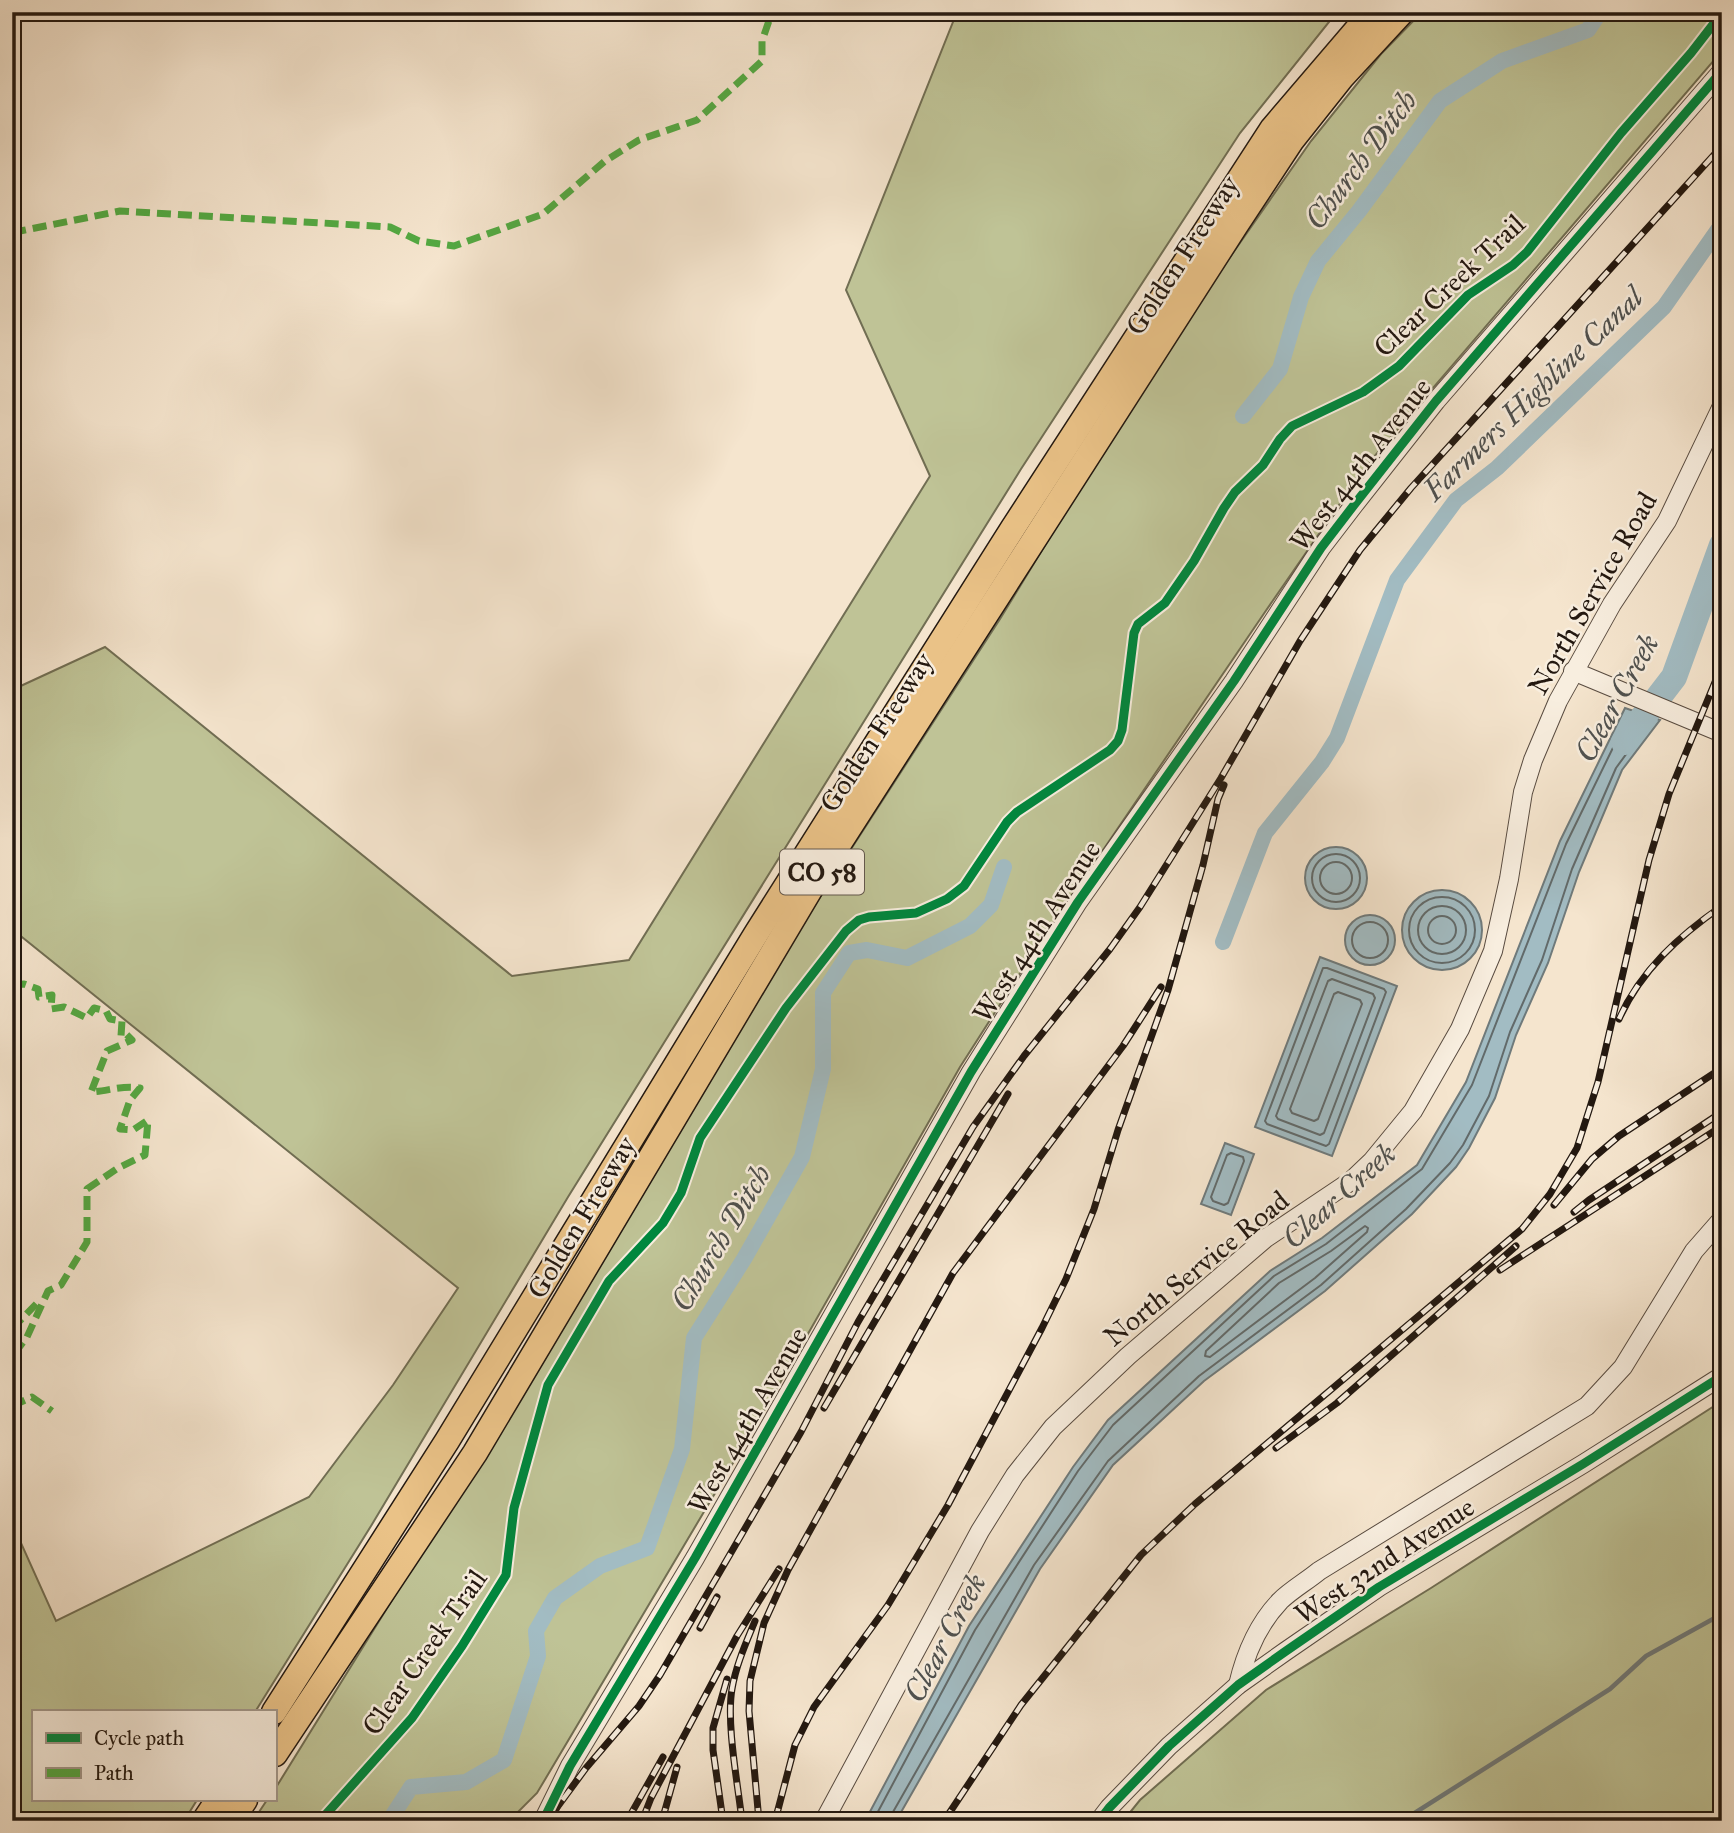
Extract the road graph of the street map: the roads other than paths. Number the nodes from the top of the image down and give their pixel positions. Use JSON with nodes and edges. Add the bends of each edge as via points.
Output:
{"nodes":[{"id":1,"x":1372,"y":12,"type":"edge"},
{"id":2,"x":1402,"y":12,"type":"edge"},
{"id":3,"x":1722,"y":71,"type":"edge"},
{"id":4,"x":1722,"y":406,"type":"edge"},
{"id":5,"x":1573,"y":671,"type":"junction"},
{"id":6,"x":1722,"y":733,"type":"edge"},
{"id":7,"x":1722,"y":1219,"type":"edge"},
{"id":8,"x":1722,"y":1376,"type":"edge"},
{"id":9,"x":1238,"y":1685,"type":"junction"},
{"id":10,"x":275,"y":1710,"type":"edge"},
{"id":11,"x":276,"y":1752,"type":"edge"},
{"id":12,"x":217,"y":1801,"type":"edge"},
{"id":13,"x":244,"y":1801,"type":"edge"},
{"id":14,"x":204,"y":1821,"type":"edge"},
{"id":15,"x":231,"y":1821,"type":"edge"},
{"id":16,"x":544,"y":1821,"type":"edge"},
{"id":17,"x":824,"y":1821,"type":"edge"},
{"id":18,"x":1099,"y":1821,"type":"edge"}],
"edges":[{"from":1,"to":10,"type":"highway","name":"Golden Freeway","number":"CO 58","via":[[1272,128],[1013,528]]},
{"from":2,"to":11,"type":"highway","name":"Golden Freeway","number":"CO 58","via":[[1292,140],[1236,225],[817,878],[475,1452]]},
{"from":3,"to":16,"type":"street","name":"West 44th Avenue","via":[[1436,401],[1354,505],[1078,902],[971,1072],[695,1558],[570,1766]]},
{"from":4,"to":5,"type":"street","name":"North Service Road","via":[[1667,521]]},
{"from":5,"to":6,"type":"street"},
{"from":5,"to":17,"type":"street","name":"North Service Road","via":[[1523,792],[1493,951],[1460,1030],[1413,1111],[1351,1181],[1255,1247],[1053,1427],[979,1531]]},
{"from":7,"to":9,"type":"street","via":[[1694,1251],[1623,1367],[1587,1406],[1320,1571],[1280,1602],[1245,1657]]},
{"from":8,"to":9,"type":"street","name":"West 32nd Avenue","via":[[1379,1587]]},
{"from":9,"to":18,"type":"street","name":"West 32nd Avenue","via":[[1169,1746]]},
{"from":12,"to":14,"type":"highway"},
{"from":13,"to":15,"type":"highway"}]}
